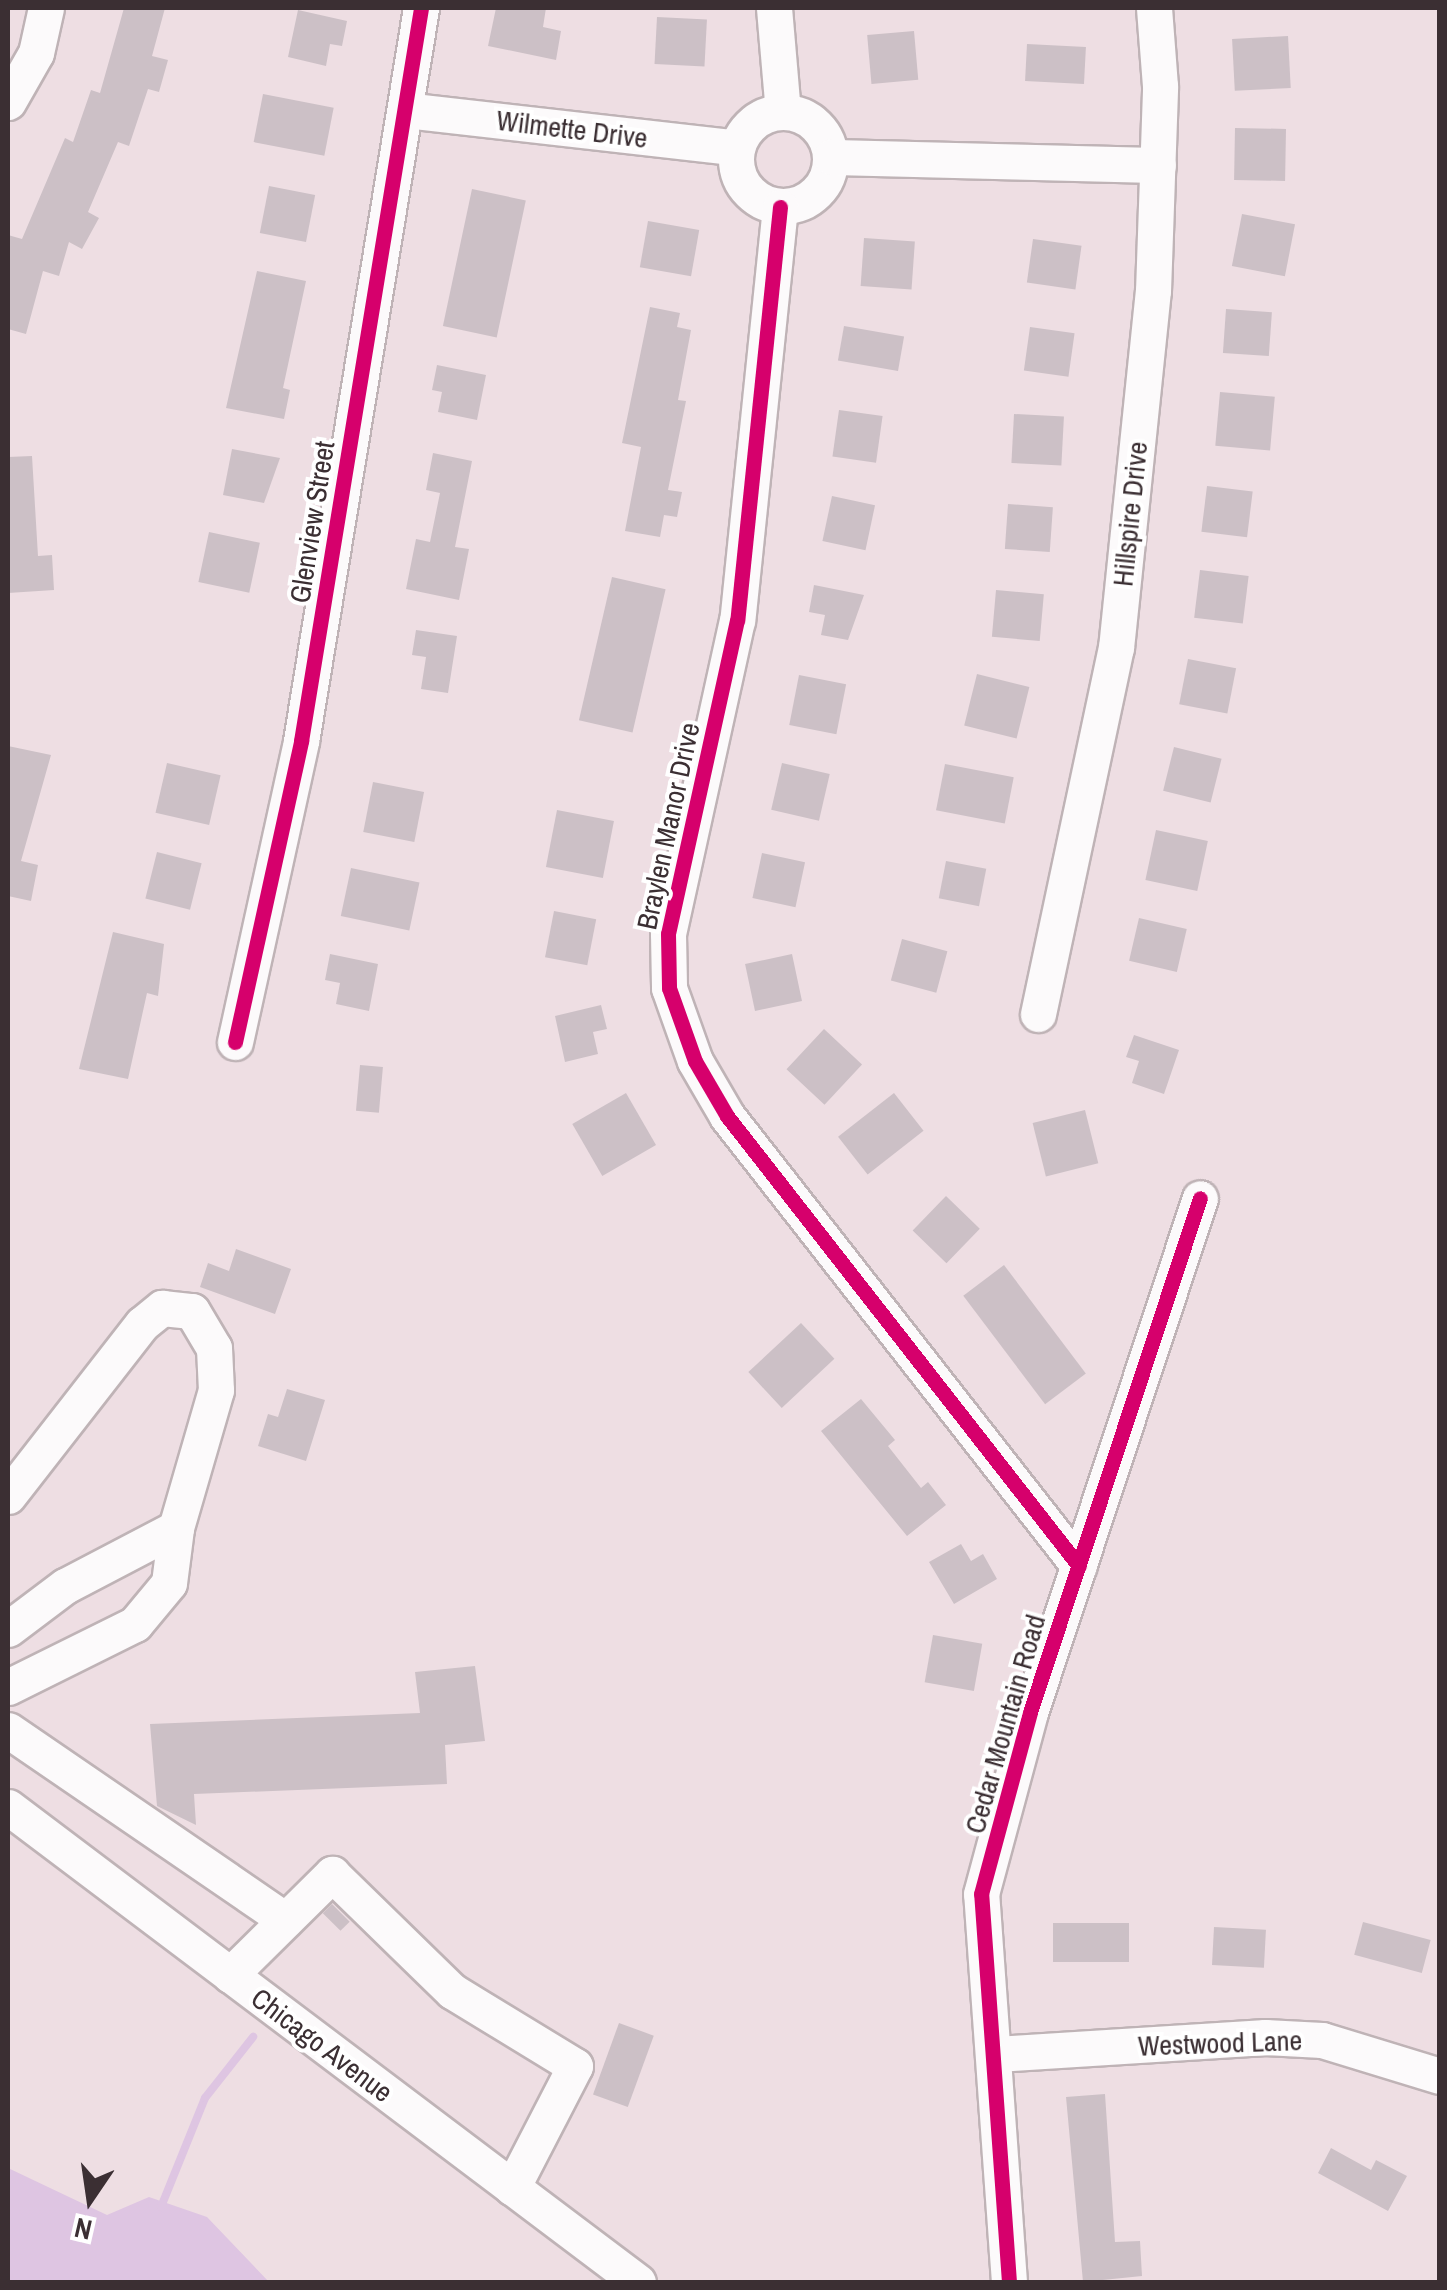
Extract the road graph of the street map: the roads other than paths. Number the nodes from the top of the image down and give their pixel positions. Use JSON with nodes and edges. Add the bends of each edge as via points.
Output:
{"nodes":[{"id":1,"x":46,"y":8,"type":"edge"},
{"id":2,"x":421,"y":8,"type":"edge"},
{"id":3,"x":774,"y":8,"type":"edge"},
{"id":4,"x":1154,"y":8,"type":"edge"},
{"id":5,"x":8,"y":102,"type":"edge"},
{"id":6,"x":406,"y":110,"type":"junction"},
{"id":7,"x":783,"y":112,"type":"junction"},
{"id":8,"x":737,"y":148,"type":"junction"},
{"id":9,"x":830,"y":158,"type":"junction"},
{"id":10,"x":1158,"y":165,"type":"junction"},
{"id":11,"x":780,"y":206,"type":"junction"},
{"id":12,"x":1038,"y":1014,"type":"dead end"},
{"id":13,"x":235,"y":1042,"type":"dead end"},
{"id":14,"x":1200,"y":1198,"type":"dead end"},
{"id":15,"x":8,"y":1496,"type":"edge"},
{"id":16,"x":176,"y":1528,"type":"junction"},
{"id":17,"x":1079,"y":1566,"type":"junction"},
{"id":18,"x":8,"y":1630,"type":"edge"},
{"id":19,"x":8,"y":1687,"type":"edge"},
{"id":20,"x":8,"y":1730,"type":"edge"},
{"id":21,"x":8,"y":1807,"type":"edge"},
{"id":22,"x":286,"y":1920,"type":"junction"},
{"id":23,"x":230,"y":1975,"type":"junction"},
{"id":24,"x":996,"y":2054,"type":"junction"},
{"id":25,"x":1440,"y":2076,"type":"edge"},
{"id":26,"x":512,"y":2188,"type":"junction"},
{"id":27,"x":638,"y":2282,"type":"edge"},
{"id":28,"x":1009,"y":2282,"type":"edge"}],
"edges":[{"from":1,"to":5,"type":"street","via":[[36,53]]},
{"from":2,"to":6,"type":"street","name":"Glenview Street"},
{"from":3,"to":7,"type":"street"},
{"from":4,"to":10,"type":"street","name":"Hillspire Drive"},
{"from":6,"to":8,"type":"street","name":"Wilmette Drive"},
{"from":6,"to":13,"type":"street","name":"Glenview Street","via":[[302,741]]},
{"from":7,"to":8,"type":"street","via":[[754,122]]},
{"from":7,"to":9,"type":"street","via":[[821,130]]},
{"from":8,"to":11,"type":"street","via":[[744,187]]},
{"from":9,"to":10,"type":"street"},
{"from":9,"to":11,"type":"street","via":[[822,188],[796,205]]},
{"from":10,"to":12,"type":"street","name":"Hillspire Drive","via":[[1154,290],[1116,648]]},
{"from":11,"to":17,"type":"street","name":"Braylen Manor Drive","via":[[737,620],[668,934],[669,988],[695,1060],[726,1116]]},
{"from":14,"to":17,"type":"street","name":"Cedar Mountain Road"},
{"from":15,"to":16,"type":"street","via":[[142,1324],[162,1308],[192,1311],[214,1348],[216,1390]]},
{"from":16,"to":18,"type":"street","via":[[65,1586]]},
{"from":16,"to":19,"type":"street","via":[[169,1583],[134,1624]]},
{"from":17,"to":24,"type":"street","name":"Cedar Mountain Road","via":[[982,1894]]},
{"from":20,"to":22,"type":"street"},
{"from":21,"to":23,"type":"street","name":"Chicago Avenue"},
{"from":22,"to":23,"type":"street"},
{"from":22,"to":26,"type":"street","via":[[332,1874],[452,1991],[575,2066]]},
{"from":23,"to":26,"type":"street","name":"Chicago Avenue"},
{"from":24,"to":25,"type":"street","name":"Westwood Lane","via":[[1303,2039]]},
{"from":24,"to":28,"type":"street","name":"Cedar Mountain Road"},
{"from":26,"to":27,"type":"street","name":"Chicago Avenue"}]}
